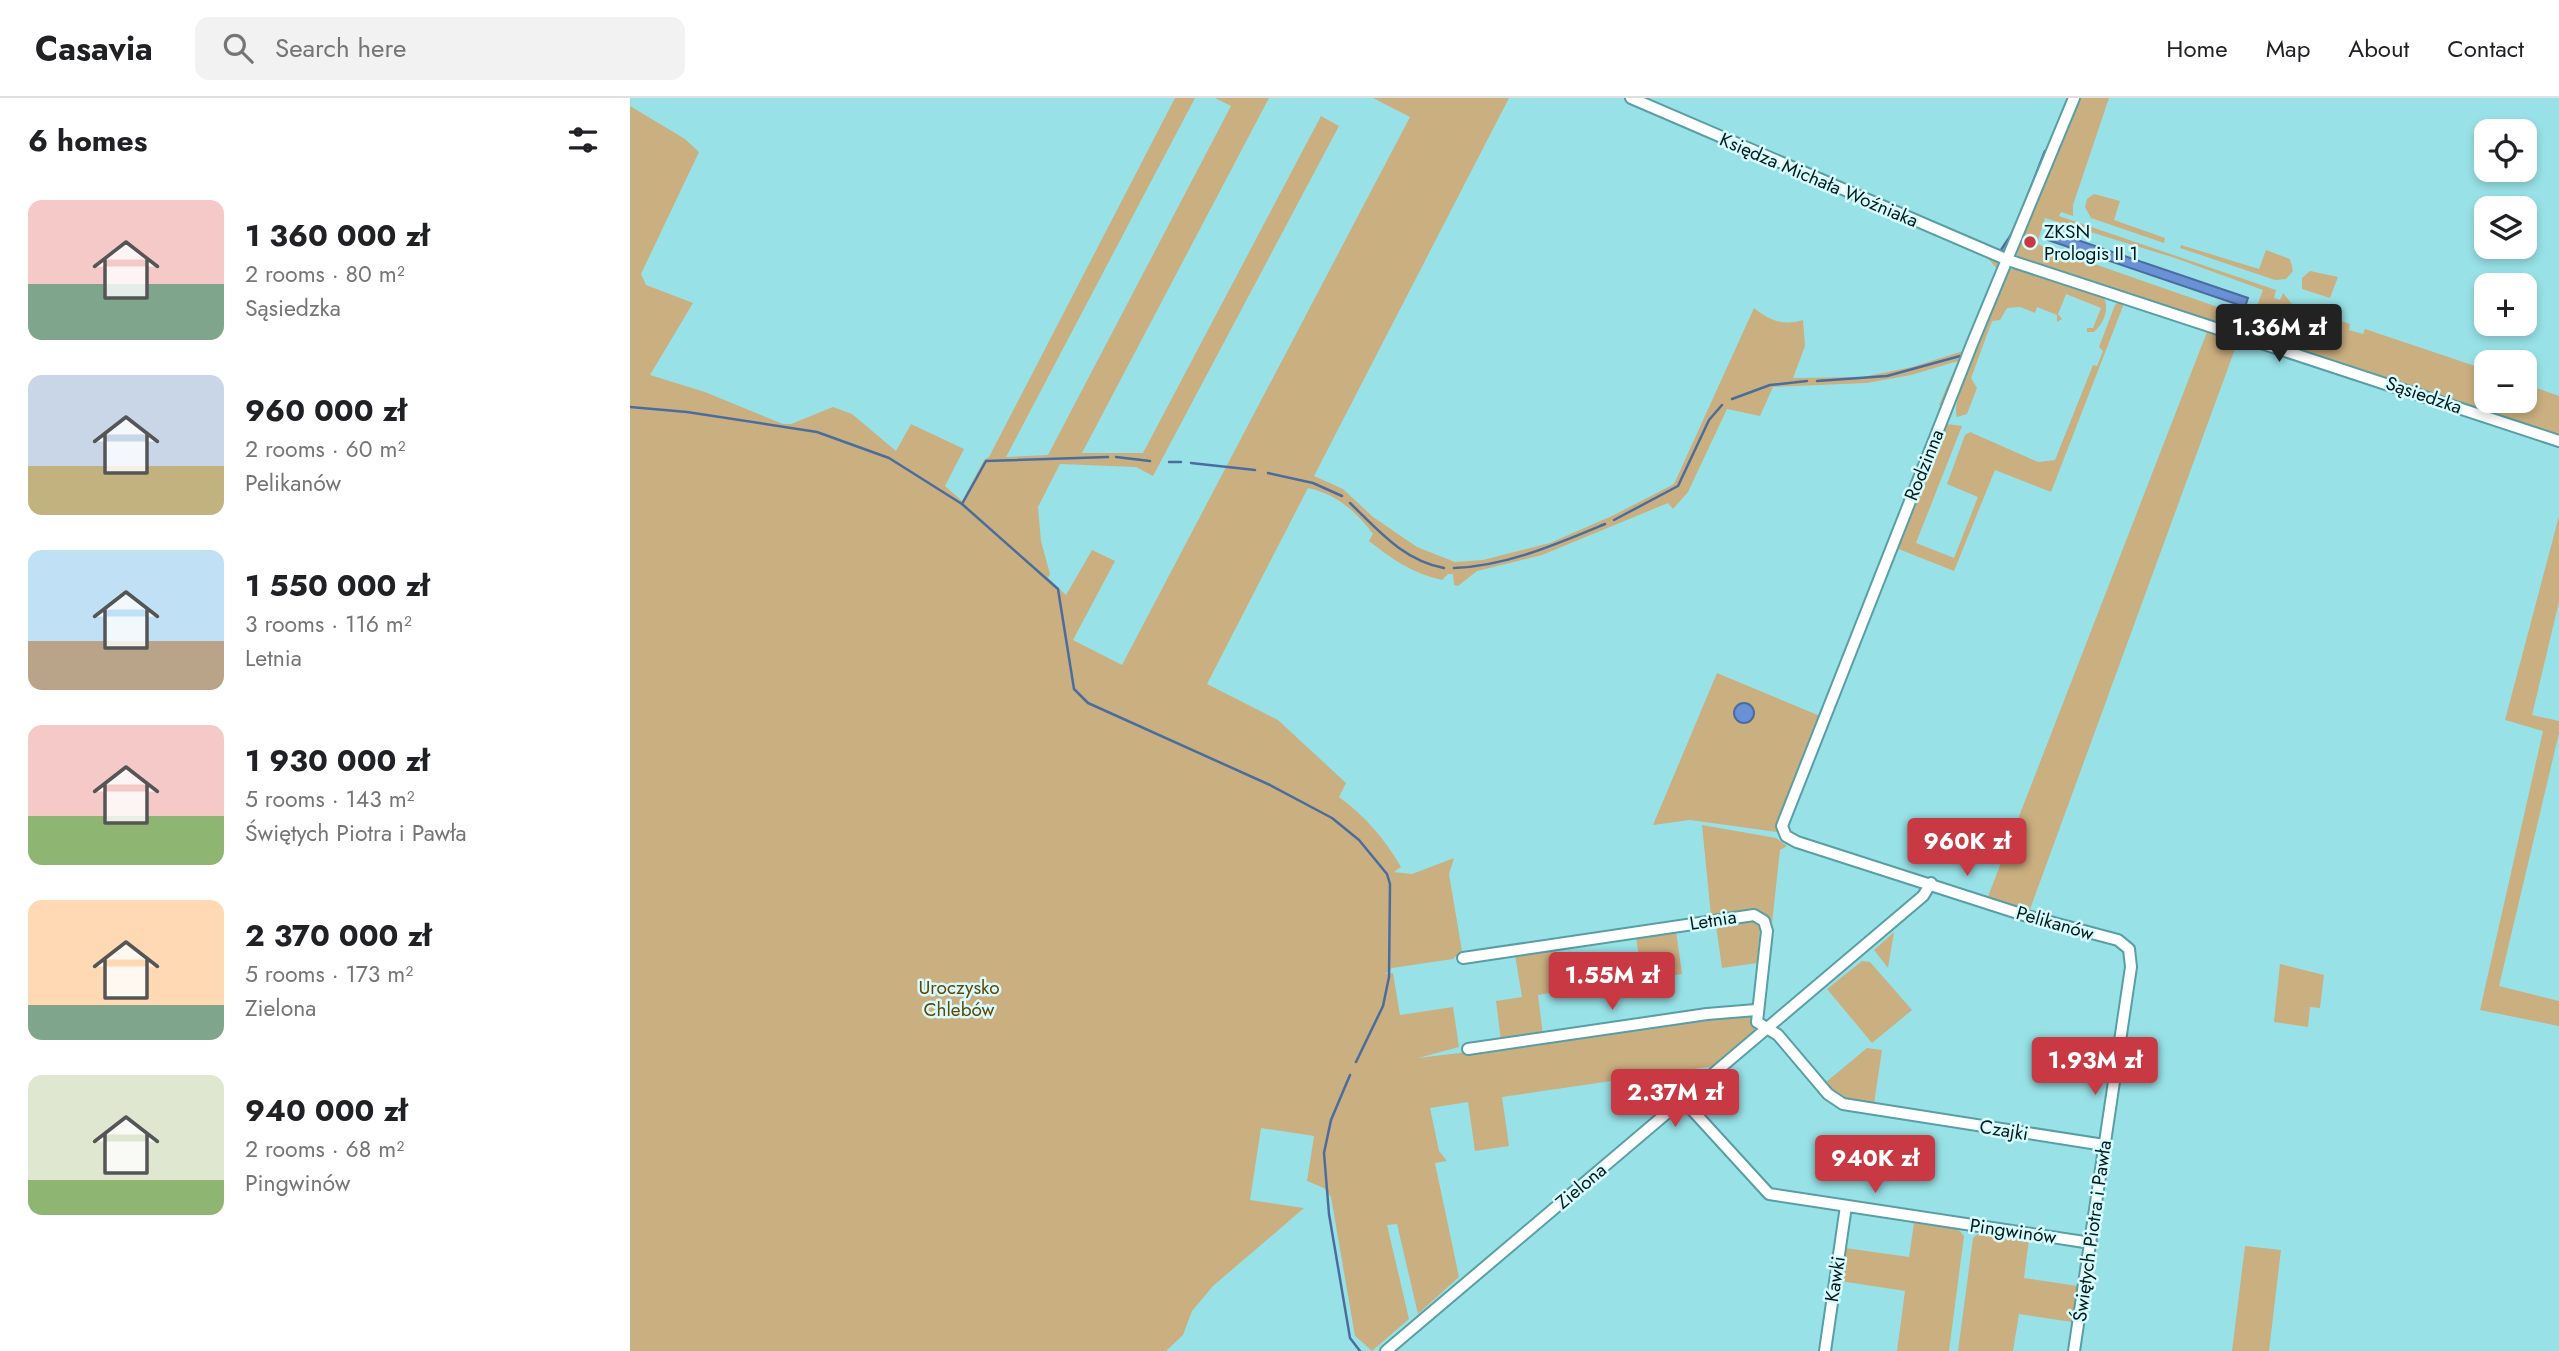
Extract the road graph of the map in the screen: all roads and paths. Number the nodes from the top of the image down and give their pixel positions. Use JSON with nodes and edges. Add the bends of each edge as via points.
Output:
{"nodes":[{"id":1,"x":1631,"y":98,"type":"edge"},
{"id":2,"x":2074,"y":98,"type":"edge"},
{"id":3,"x":2008,"y":260,"type":"junction"},
{"id":4,"x":2559,"y":442,"type":"edge"},
{"id":5,"x":1784,"y":833,"type":"joint"},
{"id":6,"x":1931,"y":883,"type":"junction"},
{"id":7,"x":2126,"y":946,"type":"joint"},
{"id":8,"x":1463,"y":958,"type":"dead end"},
{"id":9,"x":1756,"y":1010,"type":"junction"},
{"id":10,"x":1769,"y":1030,"type":"junction"},
{"id":11,"x":1468,"y":1049,"type":"dead end"},
{"id":12,"x":1685,"y":1101,"type":"junction"},
{"id":13,"x":2104,"y":1145,"type":"junction"},
{"id":14,"x":1846,"y":1206,"type":"junction"},
{"id":15,"x":2091,"y":1243,"type":"junction"},
{"id":16,"x":1386,"y":1351,"type":"edge"},
{"id":17,"x":1825,"y":1351,"type":"edge"},
{"id":18,"x":2074,"y":1351,"type":"edge"}],
"edges":[{"from":1,"to":3,"type":"street","name":"Księdza Michała Woźniaka"},
{"from":2,"to":3,"type":"street","name":"Rodzinna"},
{"from":3,"to":4,"type":"street","name":"Sąsiedzka"},
{"from":3,"to":5,"type":"street","name":"Rodzinna","via":[[1789,801],[1782,821]]},
{"from":5,"to":6,"type":"street","name":"Pelikanów","via":[[1797,842]]},
{"from":6,"to":7,"type":"street","name":"Pelikanów"},
{"from":6,"to":10,"type":"street","name":"Zielona","via":[[1923,896]]},
{"from":7,"to":13,"type":"street","name":"Świętych Piotra i Pawła","via":[[2131,967]]},
{"from":8,"to":9,"type":"street","name":"Letnia","via":[[1754,915],[1761,918],[1767,931]]},
{"from":9,"to":10,"type":"street","via":[[1757,1022]]},
{"from":9,"to":11,"type":"street"},
{"from":10,"to":12,"type":"street","name":"Zielona"},
{"from":10,"to":13,"type":"street","name":"Czajki","via":[[1828,1094],[1843,1104]]},
{"from":12,"to":14,"type":"street","name":"Pingwinów","via":[[1769,1194]]},
{"from":12,"to":16,"type":"street","name":"Zielona"},
{"from":13,"to":15,"type":"street","name":"Świętych Piotra i Pawła"},
{"from":14,"to":15,"type":"street","name":"Pingwinów"},
{"from":14,"to":17,"type":"street","name":"Kawki"},
{"from":15,"to":18,"type":"street","name":"Świętych Piotra i Pawła"}]}
